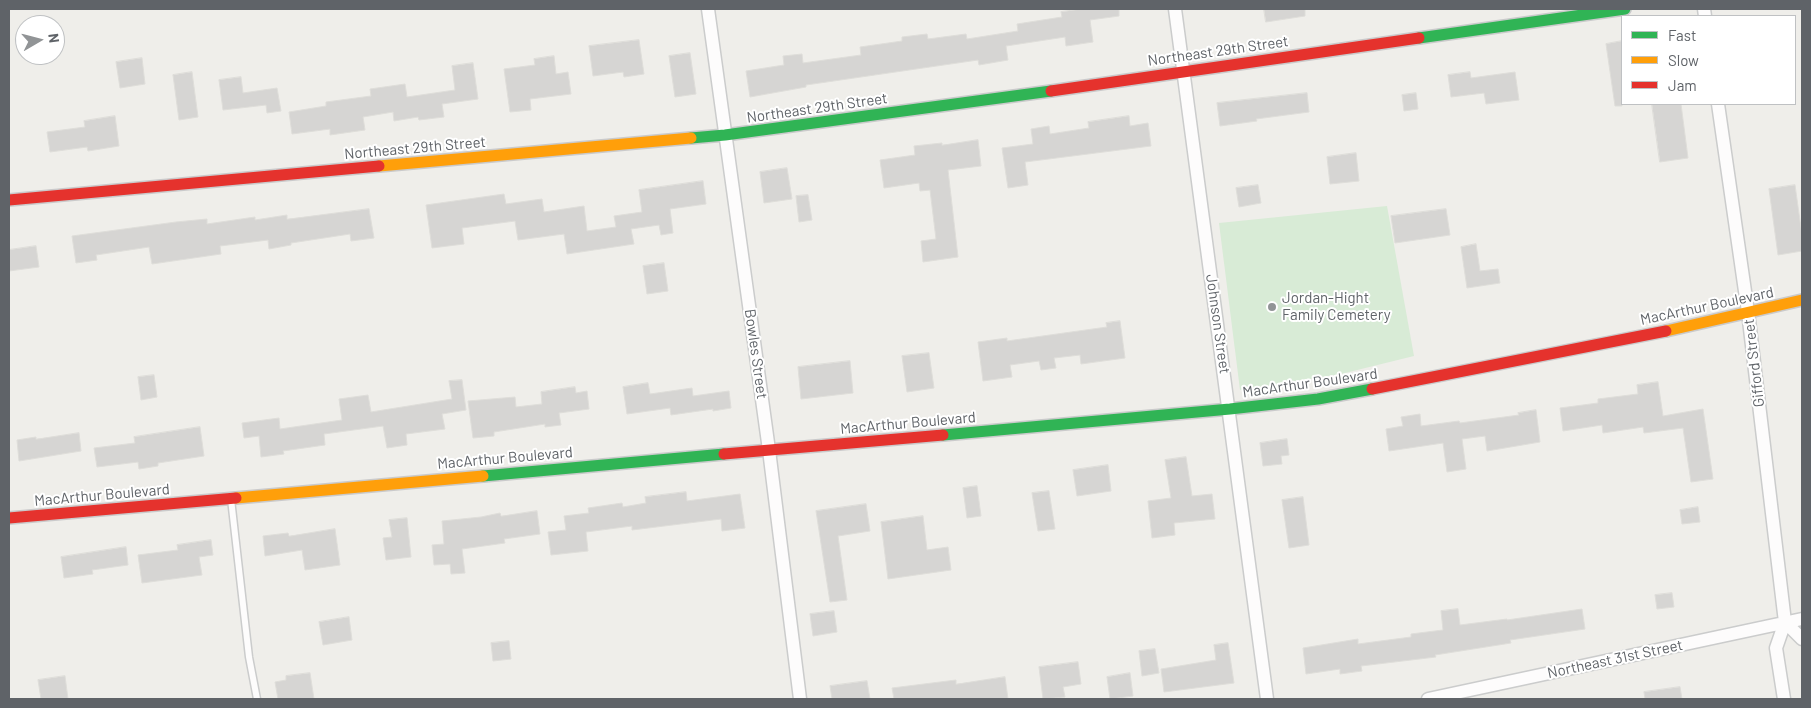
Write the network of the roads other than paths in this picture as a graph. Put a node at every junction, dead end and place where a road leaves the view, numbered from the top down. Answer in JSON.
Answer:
{"nodes":[{"id":1,"x":708,"y":9,"type":"edge"},
{"id":2,"x":1175,"y":9,"type":"edge"},
{"id":3,"x":1625,"y":9,"type":"edge"},
{"id":4,"x":1184,"y":72,"type":"junction"},
{"id":5,"x":1718,"y":105,"type":"edge"},
{"id":6,"x":726,"y":135,"type":"junction"},
{"id":7,"x":9,"y":200,"type":"edge"},
{"id":8,"x":1802,"y":300,"type":"edge"},
{"id":9,"x":1748,"y":312,"type":"junction"},
{"id":10,"x":1230,"y":409,"type":"junction"},
{"id":11,"x":769,"y":450,"type":"junction"},
{"id":12,"x":231,"y":498,"type":"junction"},
{"id":13,"x":9,"y":518,"type":"edge"},
{"id":14,"x":1802,"y":619,"type":"edge"},
{"id":15,"x":1785,"y":622,"type":"junction"},
{"id":16,"x":1802,"y":639,"type":"edge"},
{"id":17,"x":257,"y":699,"type":"edge"},
{"id":18,"x":800,"y":699,"type":"edge"},
{"id":19,"x":1267,"y":699,"type":"edge"},
{"id":20,"x":1428,"y":699,"type":"edge"},
{"id":21,"x":1784,"y":699,"type":"edge"}],
"edges":[{"from":1,"to":6,"type":"street","name":"Bowles Street"},
{"from":2,"to":4,"type":"street","name":"Johnson Street"},
{"from":3,"to":4,"type":"main road","name":"Northeast 29th Street"},
{"from":4,"to":6,"type":"main road","name":"Northeast 29th Street"},
{"from":4,"to":10,"type":"street","name":"Johnson Street"},
{"from":5,"to":9,"type":"street","name":"Gifford Street"},
{"from":6,"to":7,"type":"main road","name":"Northeast 29th Street"},
{"from":6,"to":11,"type":"street","name":"Bowles Street"},
{"from":8,"to":9,"type":"main road","name":"MacArthur Boulevard"},
{"from":9,"to":10,"type":"main road","name":"MacArthur Boulevard"},
{"from":9,"to":15,"type":"street","name":"Gifford Street"},
{"from":10,"to":11,"type":"main road","name":"MacArthur Boulevard"},
{"from":10,"to":19,"type":"street","name":"Johnson Street"},
{"from":11,"to":12,"type":"main road","name":"MacArthur Boulevard"},
{"from":11,"to":18,"type":"street","name":"Bowles Street"},
{"from":12,"to":13,"type":"main road","name":"MacArthur Boulevard"},
{"from":12,"to":17,"type":"lane"},
{"from":14,"to":15,"type":"street","name":"Northeast 31st Street"},
{"from":15,"to":16,"type":"street"},
{"from":15,"to":20,"type":"street","name":"Northeast 31st Street"},
{"from":15,"to":21,"type":"street","name":"Gifford Street"}]}
